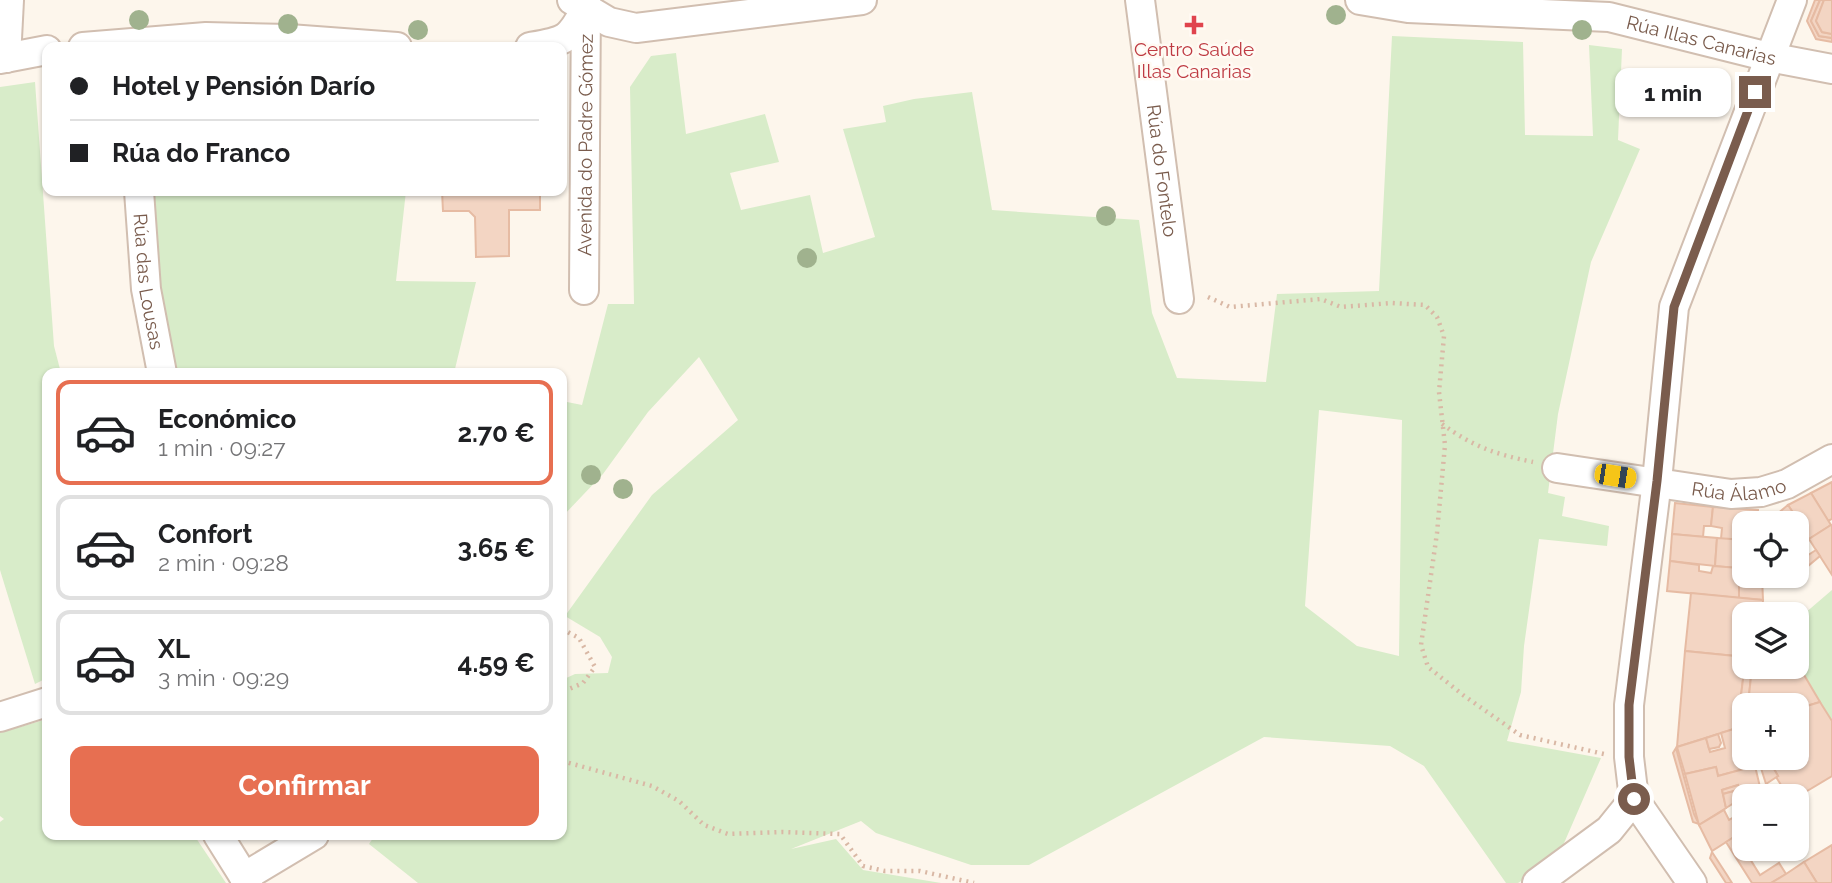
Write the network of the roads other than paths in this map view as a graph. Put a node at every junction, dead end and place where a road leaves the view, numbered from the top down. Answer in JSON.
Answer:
{"nodes":[{"id":1,"x":9,"y":0,"type":"edge"},
{"id":2,"x":862,"y":0,"type":"edge"},
{"id":3,"x":1140,"y":0,"type":"edge"},
{"id":4,"x":1360,"y":0,"type":"edge"},
{"id":5,"x":1792,"y":0,"type":"edge"},
{"id":6,"x":581,"y":3,"type":"edge"},
{"id":7,"x":161,"y":42,"type":"edge"},
{"id":8,"x":330,"y":42,"type":"edge"},
{"id":9,"x":559,"y":42,"type":"edge"},
{"id":10,"x":42,"y":51,"type":"edge"},
{"id":11,"x":567,"y":53,"type":"edge"},
{"id":12,"x":1769,"y":57,"type":"junction"},
{"id":13,"x":3,"y":58,"type":"edge"},
{"id":14,"x":1832,"y":69,"type":"edge"},
{"id":15,"x":585,"y":87,"type":"junction"},
{"id":16,"x":139,"y":196,"type":"edge"},
{"id":17,"x":584,"y":290,"type":"dead end"},
{"id":18,"x":1179,"y":299,"type":"dead end"},
{"id":19,"x":161,"y":368,"type":"edge"},
{"id":20,"x":1832,"y":459,"type":"edge"},
{"id":21,"x":1557,"y":468,"type":"road end"},
{"id":22,"x":1657,"y":481,"type":"junction"},
{"id":23,"x":42,"y":704,"type":"edge"},
{"id":24,"x":0,"y":717,"type":"edge"},
{"id":25,"x":1634,"y":799,"type":"junction"},
{"id":26,"x":221,"y":840,"type":"edge"},
{"id":27,"x":306,"y":840,"type":"edge"},
{"id":28,"x":246,"y":880,"type":"edge"},
{"id":29,"x":1690,"y":882,"type":"edge"},
{"id":30,"x":1537,"y":883,"type":"edge"}],
"edges":[{"from":1,"to":13,"type":"street"},
{"from":2,"to":6,"type":"street"},
{"from":3,"to":18,"type":"street","name":"Rúa do Fontelo"},
{"from":4,"to":12,"type":"street","name":"Rúa Illas Canarias"},
{"from":5,"to":12,"type":"street"},
{"from":6,"to":9,"type":"street"},
{"from":6,"to":15,"type":"street","name":"Avenida do Padre Gómez"},
{"from":7,"to":8,"type":"street"},
{"from":10,"to":13,"type":"street"},
{"from":11,"to":15,"type":"street"},
{"from":12,"to":14,"type":"street","name":"Rúa Illas Canarias"},
{"from":12,"to":22,"type":"street"},
{"from":15,"to":17,"type":"street","name":"Avenida do Padre Gómez"},
{"from":16,"to":19,"type":"street","name":"Rúa das Lousas"},
{"from":20,"to":22,"type":"street","name":"Rúa Álamo"},
{"from":21,"to":22,"type":"street","name":"Rúa Álamo"},
{"from":22,"to":25,"type":"street"},
{"from":23,"to":24,"type":"street"},
{"from":25,"to":29,"type":"street"},
{"from":25,"to":30,"type":"street"},
{"from":26,"to":28,"type":"street"},
{"from":27,"to":28,"type":"street"}]}
